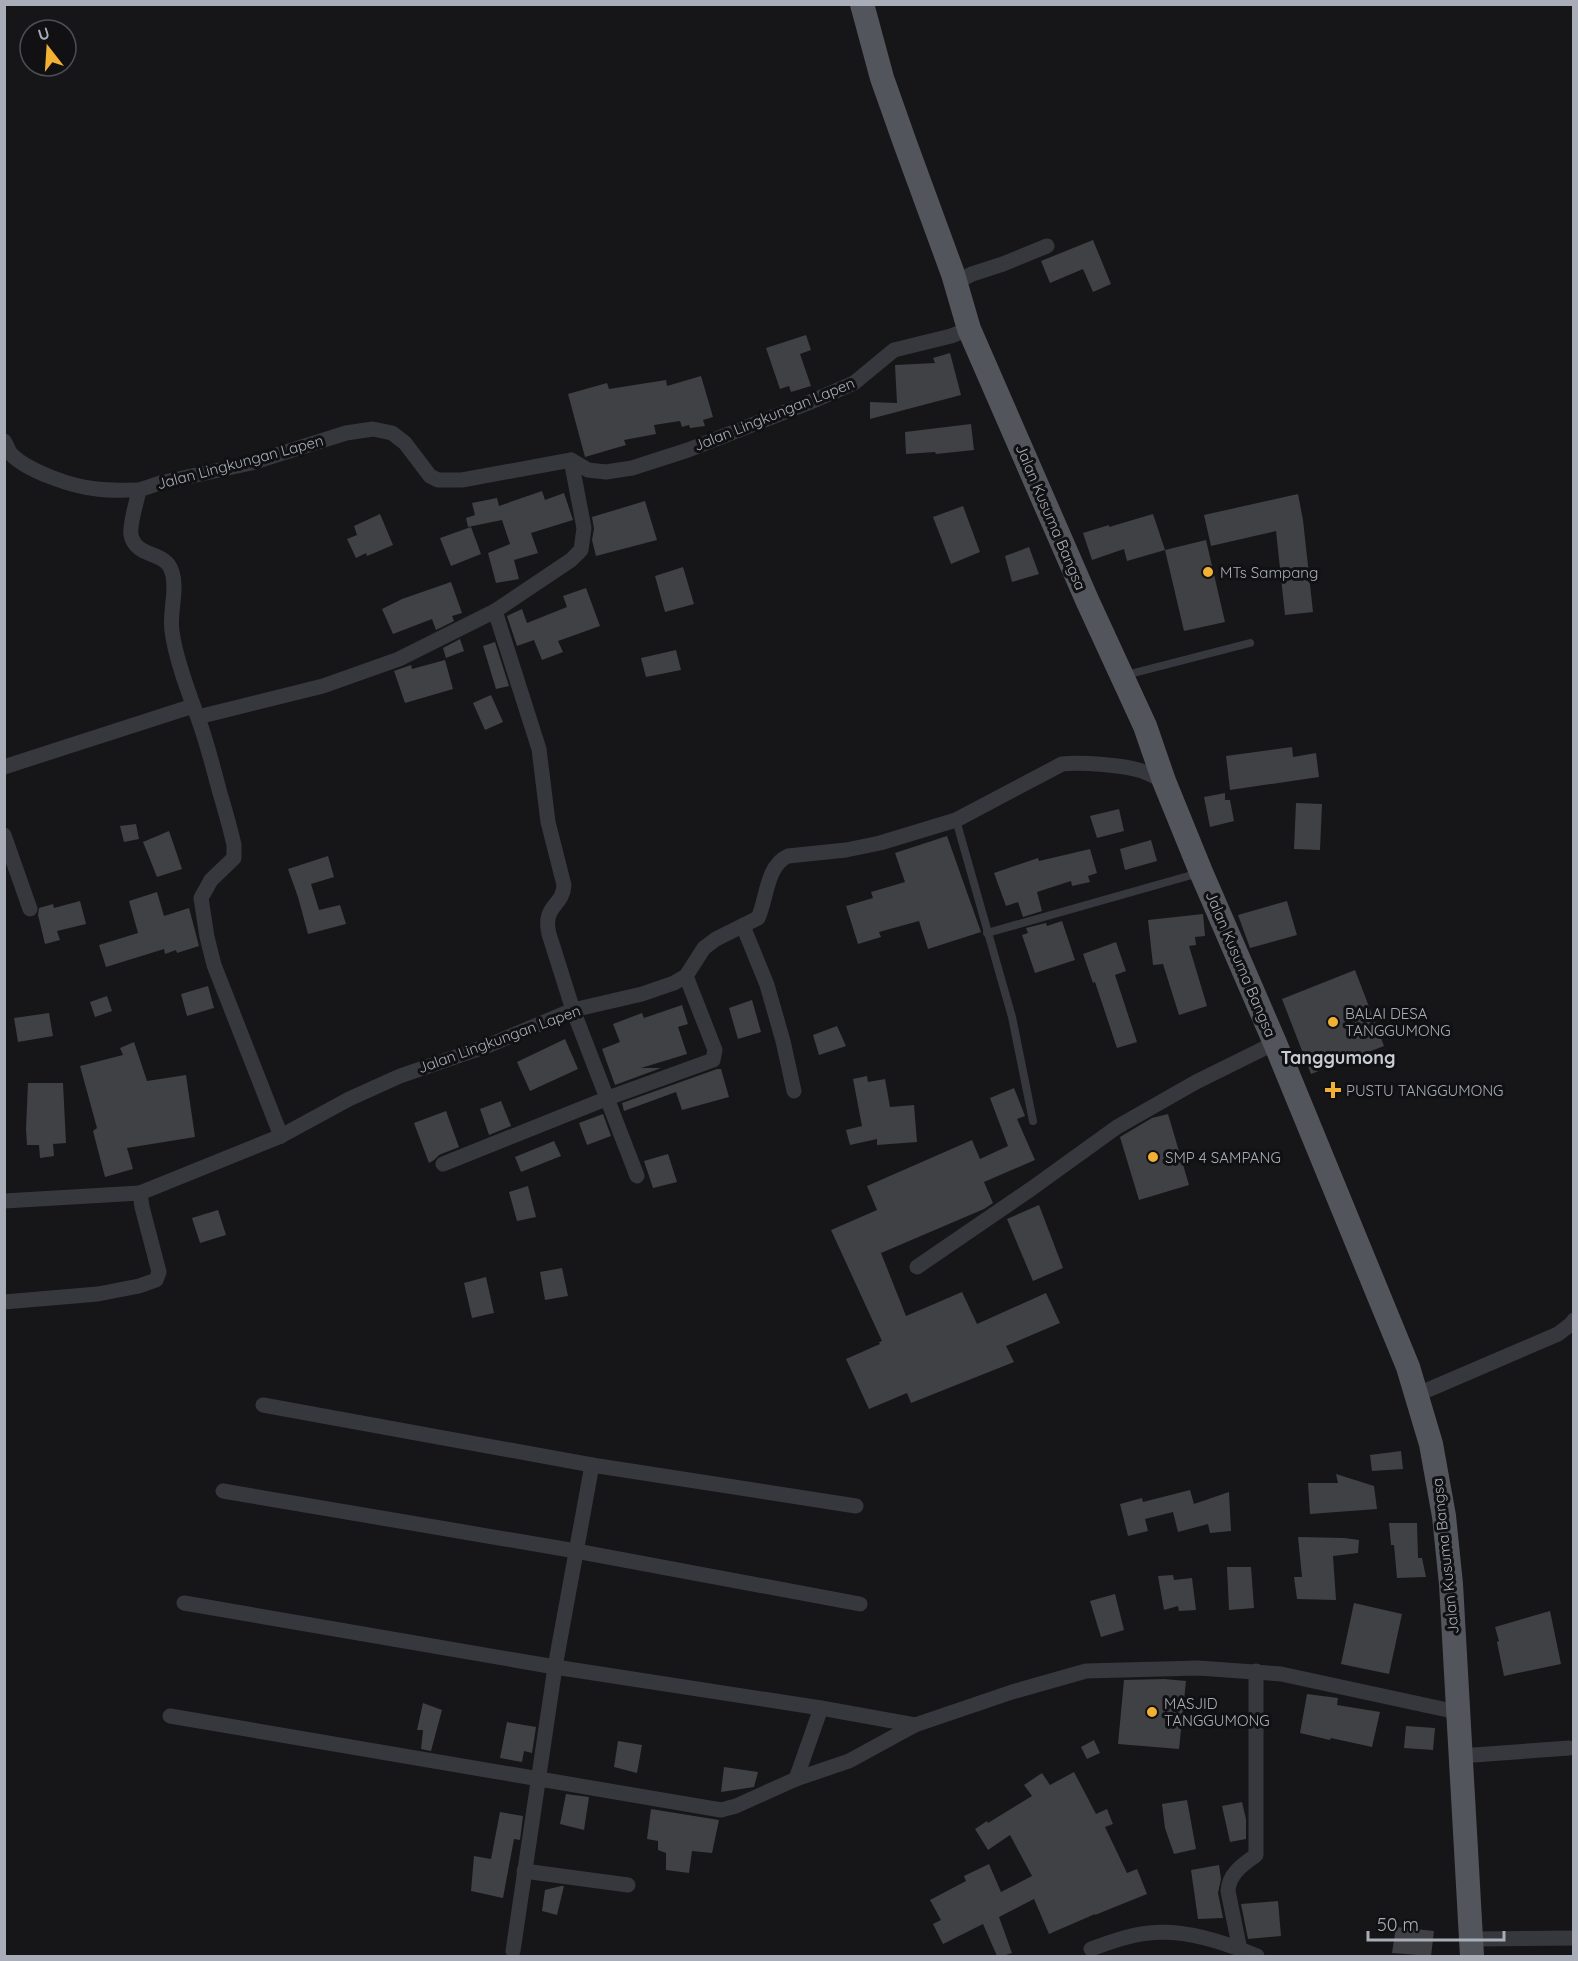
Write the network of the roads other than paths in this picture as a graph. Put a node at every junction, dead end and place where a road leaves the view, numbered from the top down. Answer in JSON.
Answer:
{"nodes":[{"id":1,"x":862,"y":4,"type":"edge"},
{"id":2,"x":1047,"y":246,"type":"dead end"},
{"id":3,"x":956,"y":283,"type":"junction"},
{"id":4,"x":969,"y":329,"type":"junction"},
{"id":5,"x":4,"y":441,"type":"edge"},
{"id":6,"x":571,"y":460,"type":"junction"},
{"id":7,"x":139,"y":490,"type":"junction"},
{"id":8,"x":495,"y":611,"type":"junction"},
{"id":9,"x":1250,"y":643,"type":"dead end"},
{"id":10,"x":1122,"y":676,"type":"junction"},
{"id":11,"x":196,"y":712,"type":"junction"},
{"id":12,"x":4,"y":767,"type":"edge"},
{"id":13,"x":1164,"y":781,"type":"junction"},
{"id":14,"x":956,"y":820,"type":"junction"},
{"id":15,"x":4,"y":834,"type":"edge"},
{"id":16,"x":1201,"y":872,"type":"junction"},
{"id":17,"x":30,"y":909,"type":"dead end"},
{"id":18,"x":743,"y":926,"type":"junction"},
{"id":19,"x":987,"y":933,"type":"junction"},
{"id":20,"x":686,"y":976,"type":"junction"},
{"id":21,"x":573,"y":1010,"type":"junction"},
{"id":22,"x":1275,"y":1043,"type":"junction"},
{"id":23,"x":794,"y":1091,"type":"dead end"},
{"id":24,"x":608,"y":1098,"type":"junction"},
{"id":25,"x":1033,"y":1121,"type":"dead end"},
{"id":26,"x":281,"y":1136,"type":"junction"},
{"id":27,"x":443,"y":1164,"type":"dead end"},
{"id":28,"x":638,"y":1176,"type":"dead end"},
{"id":29,"x":140,"y":1193,"type":"junction"},
{"id":30,"x":4,"y":1201,"type":"edge"},
{"id":31,"x":917,"y":1267,"type":"dead end"},
{"id":32,"x":4,"y":1302,"type":"edge"},
{"id":33,"x":1574,"y":1320,"type":"edge"},
{"id":34,"x":1416,"y":1395,"type":"junction"},
{"id":35,"x":263,"y":1404,"type":"dead end"},
{"id":36,"x":592,"y":1465,"type":"junction"},
{"id":37,"x":223,"y":1491,"type":"dead end"},
{"id":38,"x":856,"y":1506,"type":"dead end"},
{"id":39,"x":576,"y":1551,"type":"junction"},
{"id":40,"x":184,"y":1603,"type":"dead end"},
{"id":41,"x":860,"y":1604,"type":"dead end"},
{"id":42,"x":555,"y":1668,"type":"junction"},
{"id":43,"x":1256,"y":1671,"type":"junction"},
{"id":44,"x":821,"y":1708,"type":"junction"},
{"id":45,"x":1457,"y":1712,"type":"junction"},
{"id":46,"x":170,"y":1716,"type":"dead end"},
{"id":47,"x":915,"y":1725,"type":"junction"},
{"id":48,"x":1569,"y":1748,"type":"dead end"},
{"id":49,"x":1460,"y":1756,"type":"junction"},
{"id":50,"x":796,"y":1779,"type":"junction"},
{"id":51,"x":539,"y":1780,"type":"junction"},
{"id":52,"x":524,"y":1871,"type":"junction"},
{"id":53,"x":628,"y":1885,"type":"dead end"},
{"id":54,"x":1574,"y":1938,"type":"edge"},
{"id":55,"x":1091,"y":1948,"type":"dead end"},
{"id":56,"x":1472,"y":1948,"type":"edge"},
{"id":57,"x":1240,"y":1950,"type":"junction"},
{"id":58,"x":513,"y":1951,"type":"dead end"},
{"id":59,"x":1257,"y":1956,"type":"edge"}],
"edges":[{"from":1,"to":3,"type":"main road","name":"Jalan Kusuma Bangsa"},
{"from":2,"to":3,"type":"street"},
{"from":3,"to":4,"type":"main road","name":"Jalan Kusuma Bangsa"},
{"from":4,"to":6,"type":"street","name":"Jalan Lingkungan Lapen"},
{"from":4,"to":10,"type":"main road","name":"Jalan Kusuma Bangsa"},
{"from":5,"to":7,"type":"street"},
{"from":6,"to":7,"type":"street","name":"Jalan Lingkungan Lapen"},
{"from":6,"to":8,"type":"street"},
{"from":7,"to":11,"type":"street","name":"Jalan Lingkungan Lapen"},
{"from":8,"to":11,"type":"street"},
{"from":8,"to":21,"type":"street"},
{"from":9,"to":10,"type":"lane"},
{"from":10,"to":13,"type":"main road","name":"Jalan Kusuma Bangsa"},
{"from":11,"to":12,"type":"street"},
{"from":11,"to":26,"type":"street","name":"Jalan Lingkungan Lapen"},
{"from":13,"to":14,"type":"street"},
{"from":13,"to":16,"type":"main road","name":"Jalan Kusuma Bangsa"},
{"from":14,"to":18,"type":"street"},
{"from":14,"to":19,"type":"lane"},
{"from":15,"to":17,"type":"street"},
{"from":16,"to":19,"type":"lane"},
{"from":16,"to":22,"type":"main road","name":"Jalan Kusuma Bangsa"},
{"from":18,"to":20,"type":"street"},
{"from":18,"to":23,"type":"street"},
{"from":19,"to":25,"type":"lane"},
{"from":20,"to":21,"type":"street","name":"Jalan Lingkungan Lapen"},
{"from":20,"to":24,"type":"street"},
{"from":21,"to":24,"type":"street"},
{"from":21,"to":26,"type":"street","name":"Jalan Lingkungan Lapen"},
{"from":22,"to":31,"type":"street"},
{"from":22,"to":34,"type":"main road","name":"Jalan Kusuma Bangsa"},
{"from":24,"to":27,"type":"street"},
{"from":24,"to":28,"type":"street"},
{"from":26,"to":29,"type":"street"},
{"from":29,"to":30,"type":"street"},
{"from":29,"to":32,"type":"street"},
{"from":33,"to":34,"type":"street"},
{"from":34,"to":45,"type":"main road","name":"Jalan Kusuma Bangsa"},
{"from":35,"to":36,"type":"street"},
{"from":36,"to":38,"type":"street"},
{"from":36,"to":39,"type":"street"},
{"from":37,"to":39,"type":"street"},
{"from":39,"to":41,"type":"street"},
{"from":39,"to":42,"type":"street"},
{"from":40,"to":42,"type":"street"},
{"from":42,"to":44,"type":"street"},
{"from":42,"to":51,"type":"street"},
{"from":43,"to":45,"type":"street"},
{"from":43,"to":47,"type":"street"},
{"from":43,"to":57,"type":"street"},
{"from":44,"to":47,"type":"street"},
{"from":44,"to":50,"type":"street"},
{"from":45,"to":49,"type":"main road","name":"Jalan Kusuma Bangsa"},
{"from":46,"to":51,"type":"street"},
{"from":47,"to":50,"type":"street"},
{"from":48,"to":49,"type":"street"},
{"from":49,"to":56,"type":"main road","name":"Jalan Kusuma Bangsa"},
{"from":50,"to":51,"type":"street"},
{"from":51,"to":52,"type":"street"},
{"from":52,"to":53,"type":"street"},
{"from":52,"to":58,"type":"street"},
{"from":54,"to":56,"type":"street"},
{"from":55,"to":57,"type":"street"},
{"from":57,"to":59,"type":"street"}]}
